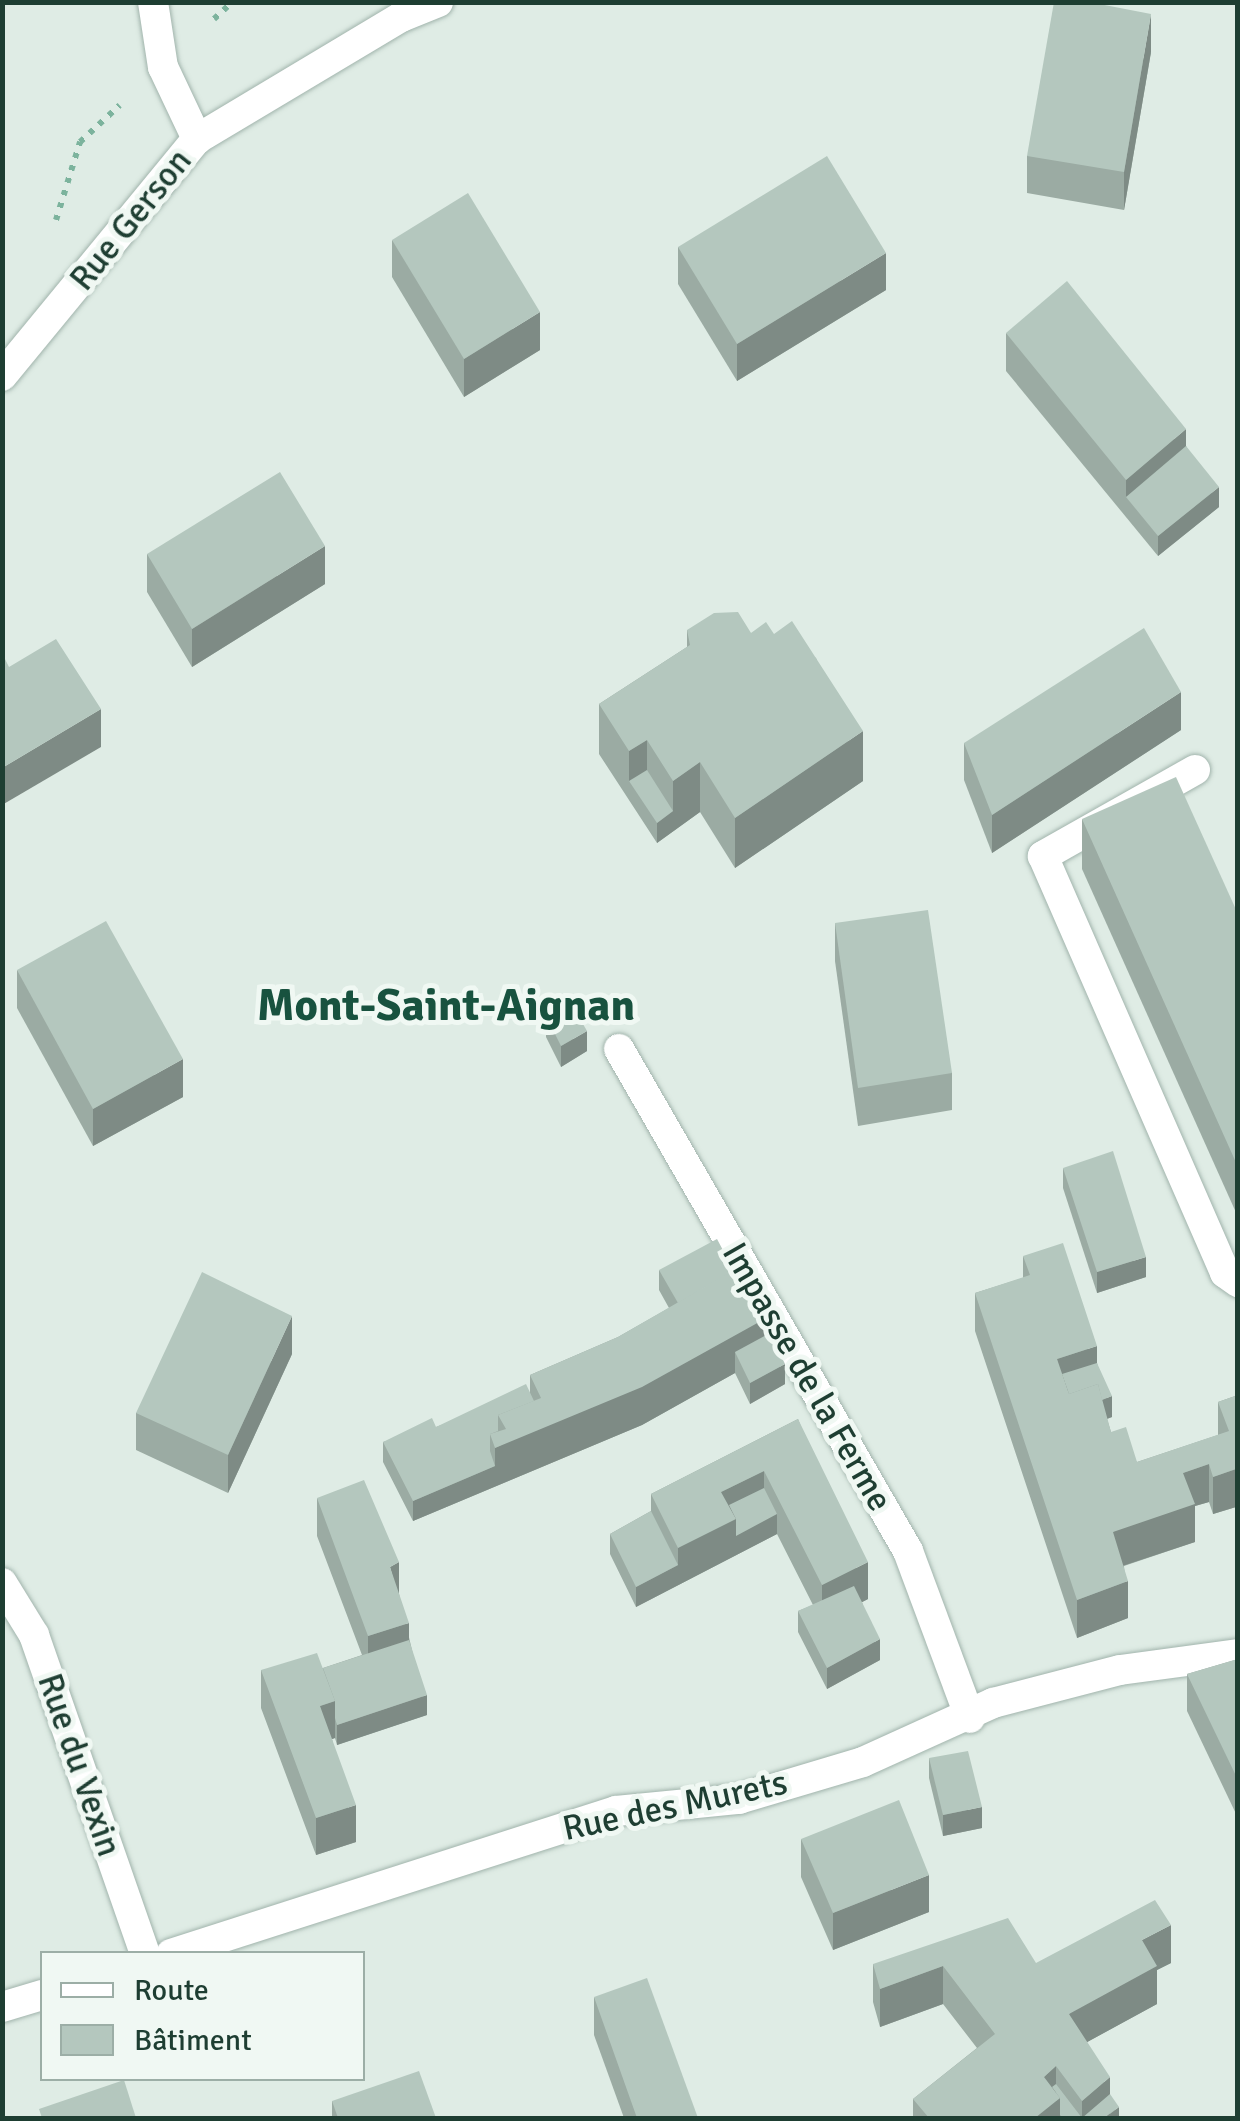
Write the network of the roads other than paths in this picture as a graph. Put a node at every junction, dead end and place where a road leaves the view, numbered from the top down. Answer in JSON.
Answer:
{"nodes":[{"id":1,"x":153,"y":2,"type":"edge"},
{"id":2,"x":438,"y":2,"type":"edge"},
{"id":3,"x":197,"y":139,"type":"junction"},
{"id":4,"x":2,"y":376,"type":"edge"},
{"id":5,"x":1195,"y":770,"type":"dead end"},
{"id":6,"x":618,"y":1049,"type":"dead end"},
{"id":7,"x":1238,"y":1282,"type":"edge"},
{"id":8,"x":2,"y":1582,"type":"edge"},
{"id":9,"x":1238,"y":1654,"type":"edge"},
{"id":10,"x":970,"y":1718,"type":"junction"},
{"id":11,"x":144,"y":1951,"type":"edge"},
{"id":12,"x":180,"y":1951,"type":"edge"},
{"id":13,"x":40,"y":1996,"type":"edge"},
{"id":14,"x":2,"y":2007,"type":"edge"}],
"edges":[{"from":1,"to":3,"type":"street"},
{"from":2,"to":3,"type":"street","name":"Rue Gerson"},
{"from":3,"to":4,"type":"street","name":"Rue Gerson"},
{"from":5,"to":7,"type":"street"},
{"from":6,"to":10,"type":"street","name":"Impasse de la Ferme"},
{"from":8,"to":11,"type":"street","name":"Rue du Vexin"},
{"from":9,"to":10,"type":"street","name":"Rue des Murets"},
{"from":10,"to":12,"type":"street","name":"Rue des Murets"},
{"from":13,"to":14,"type":"street"}]}
